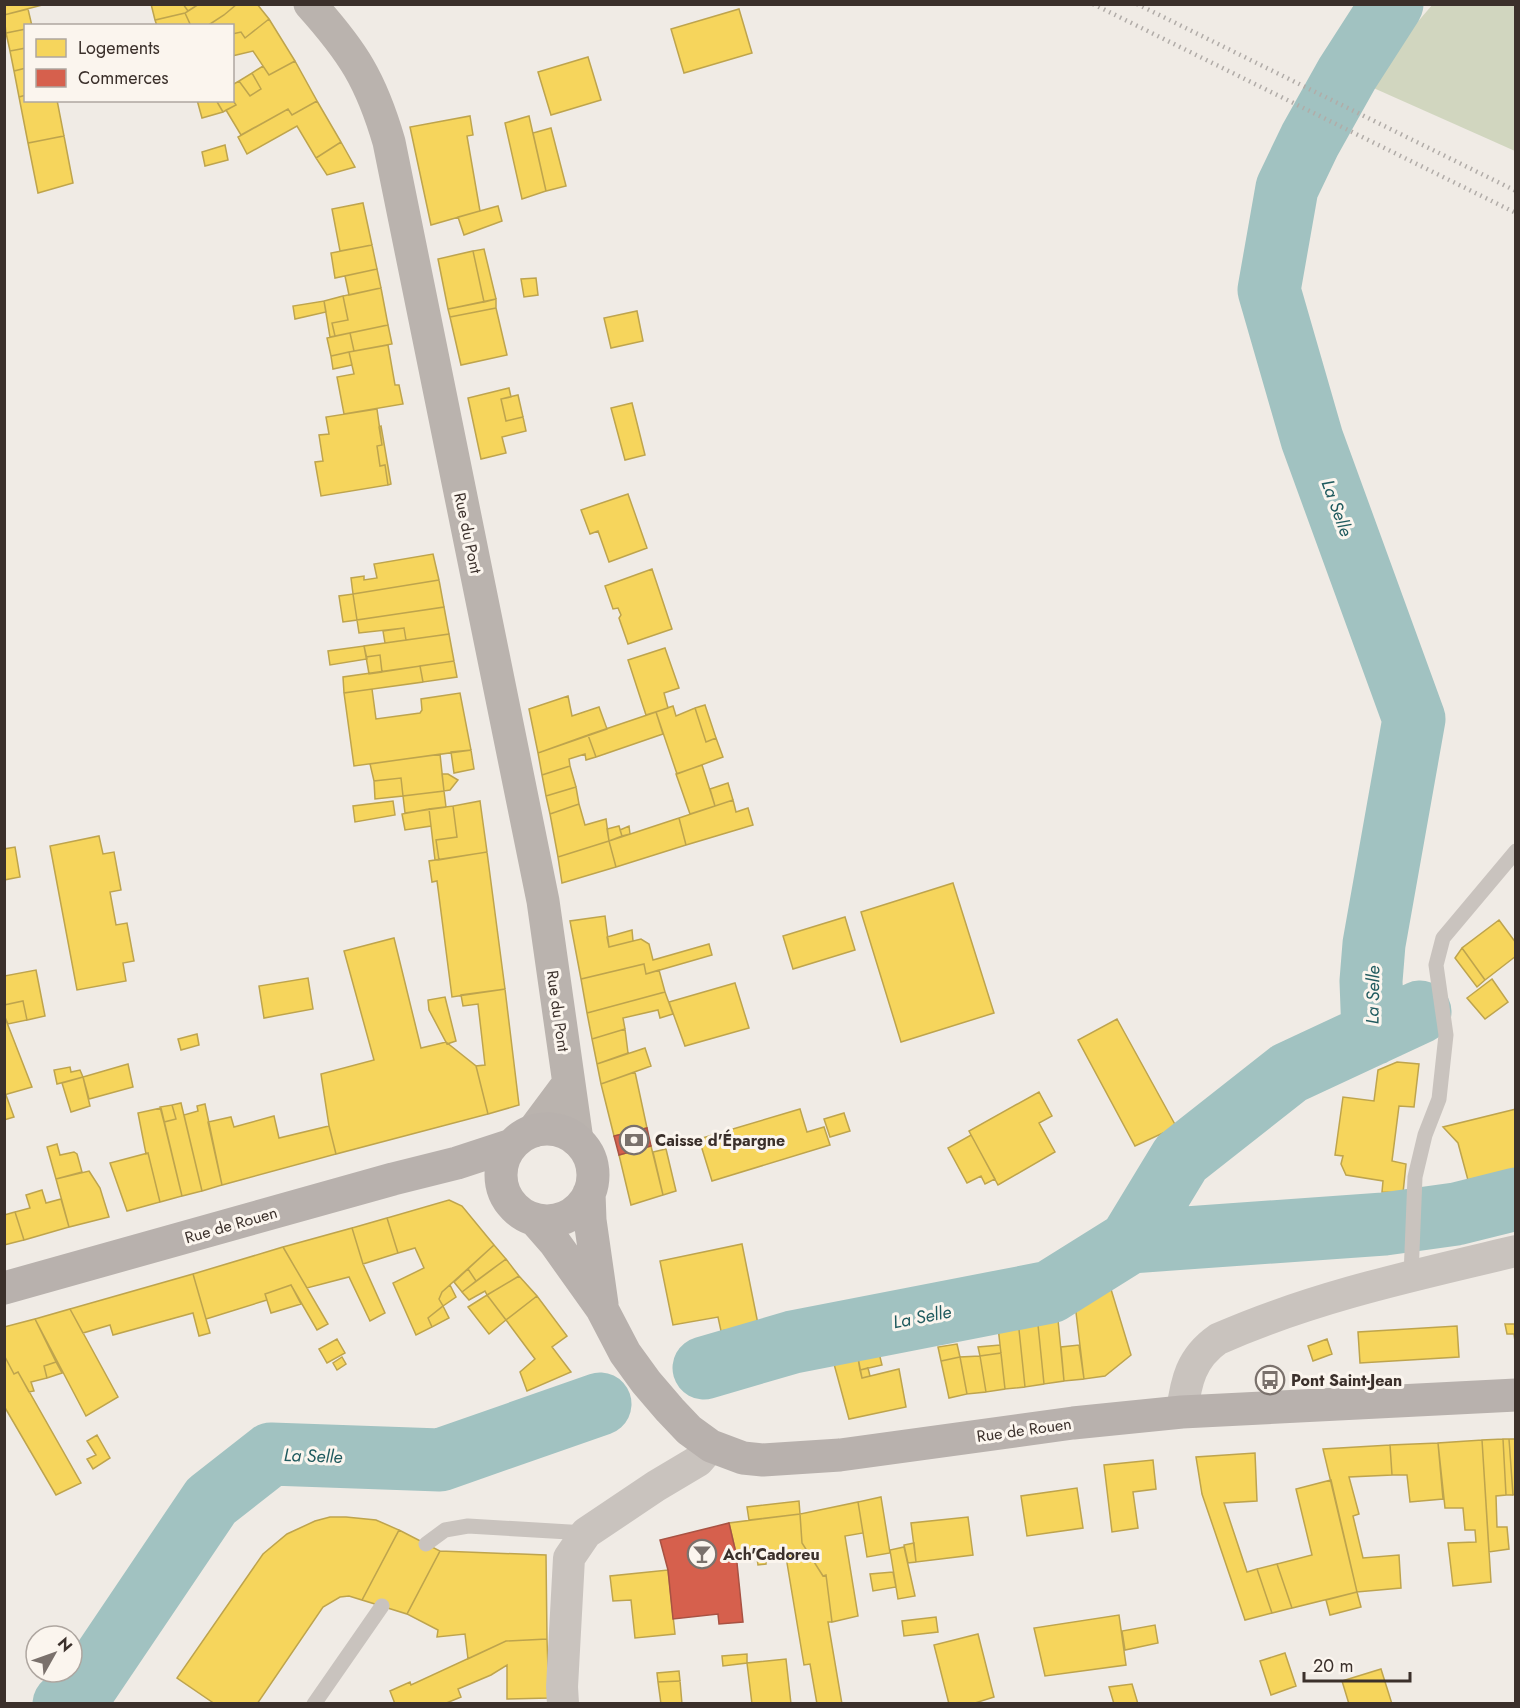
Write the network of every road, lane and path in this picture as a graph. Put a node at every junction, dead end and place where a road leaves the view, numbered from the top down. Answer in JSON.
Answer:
{"nodes":[{"id":1,"x":310,"y":4,"type":"edge"},
{"id":2,"x":1515,"y":851,"type":"edge"},
{"id":3,"x":568,"y":1084,"type":"junction"},
{"id":4,"x":522,"y":1138,"type":"junction"},
{"id":5,"x":577,"y":1140,"type":"junction"},
{"id":6,"x":457,"y":1163,"type":"junction"},
{"id":7,"x":589,"y":1193,"type":"junction"},
{"id":8,"x":506,"y":1195,"type":"junction"},
{"id":9,"x":534,"y":1219,"type":"junction"},
{"id":10,"x":1515,"y":1251,"type":"edge"},
{"id":11,"x":1411,"y":1276,"type":"junction"},
{"id":12,"x":4,"y":1288,"type":"edge"},
{"id":13,"x":602,"y":1309,"type":"junction"},
{"id":14,"x":1515,"y":1395,"type":"edge"},
{"id":15,"x":1182,"y":1412,"type":"junction"},
{"id":16,"x":711,"y":1446,"type":"junction"},
{"id":17,"x":586,"y":1533,"type":"junction"},
{"id":18,"x":426,"y":1544,"type":"dead end"},
{"id":19,"x":382,"y":1606,"type":"dead end"},
{"id":20,"x":314,"y":1704,"type":"edge"},
{"id":21,"x":563,"y":1704,"type":"edge"}],
"edges":[{"from":1,"to":3,"type":"street","name":"Rue du Pont"},
{"from":2,"to":11,"type":"lane"},
{"from":3,"to":4,"type":"street"},
{"from":3,"to":5,"type":"street","name":"Rue du Pont"},
{"from":4,"to":5,"type":"main road"},
{"from":4,"to":6,"type":"main road","name":"Rue de Rouen"},
{"from":4,"to":8,"type":"main road"},
{"from":5,"to":7,"type":"main road"},
{"from":6,"to":8,"type":"main road"},
{"from":6,"to":12,"type":"main road","name":"Rue de Rouen"},
{"from":7,"to":9,"type":"main road"},
{"from":7,"to":13,"type":"main road"},
{"from":8,"to":9,"type":"main road"},
{"from":9,"to":13,"type":"main road"},
{"from":10,"to":11,"type":"street"},
{"from":11,"to":15,"type":"street"},
{"from":13,"to":16,"type":"main road","name":"Rue de Rouen"},
{"from":14,"to":15,"type":"main road","name":"Rue de Rouen"},
{"from":15,"to":16,"type":"main road","name":"Rue de Rouen"},
{"from":16,"to":17,"type":"street"},
{"from":17,"to":18,"type":"lane"},
{"from":17,"to":21,"type":"street"},
{"from":19,"to":20,"type":"lane"}]}
